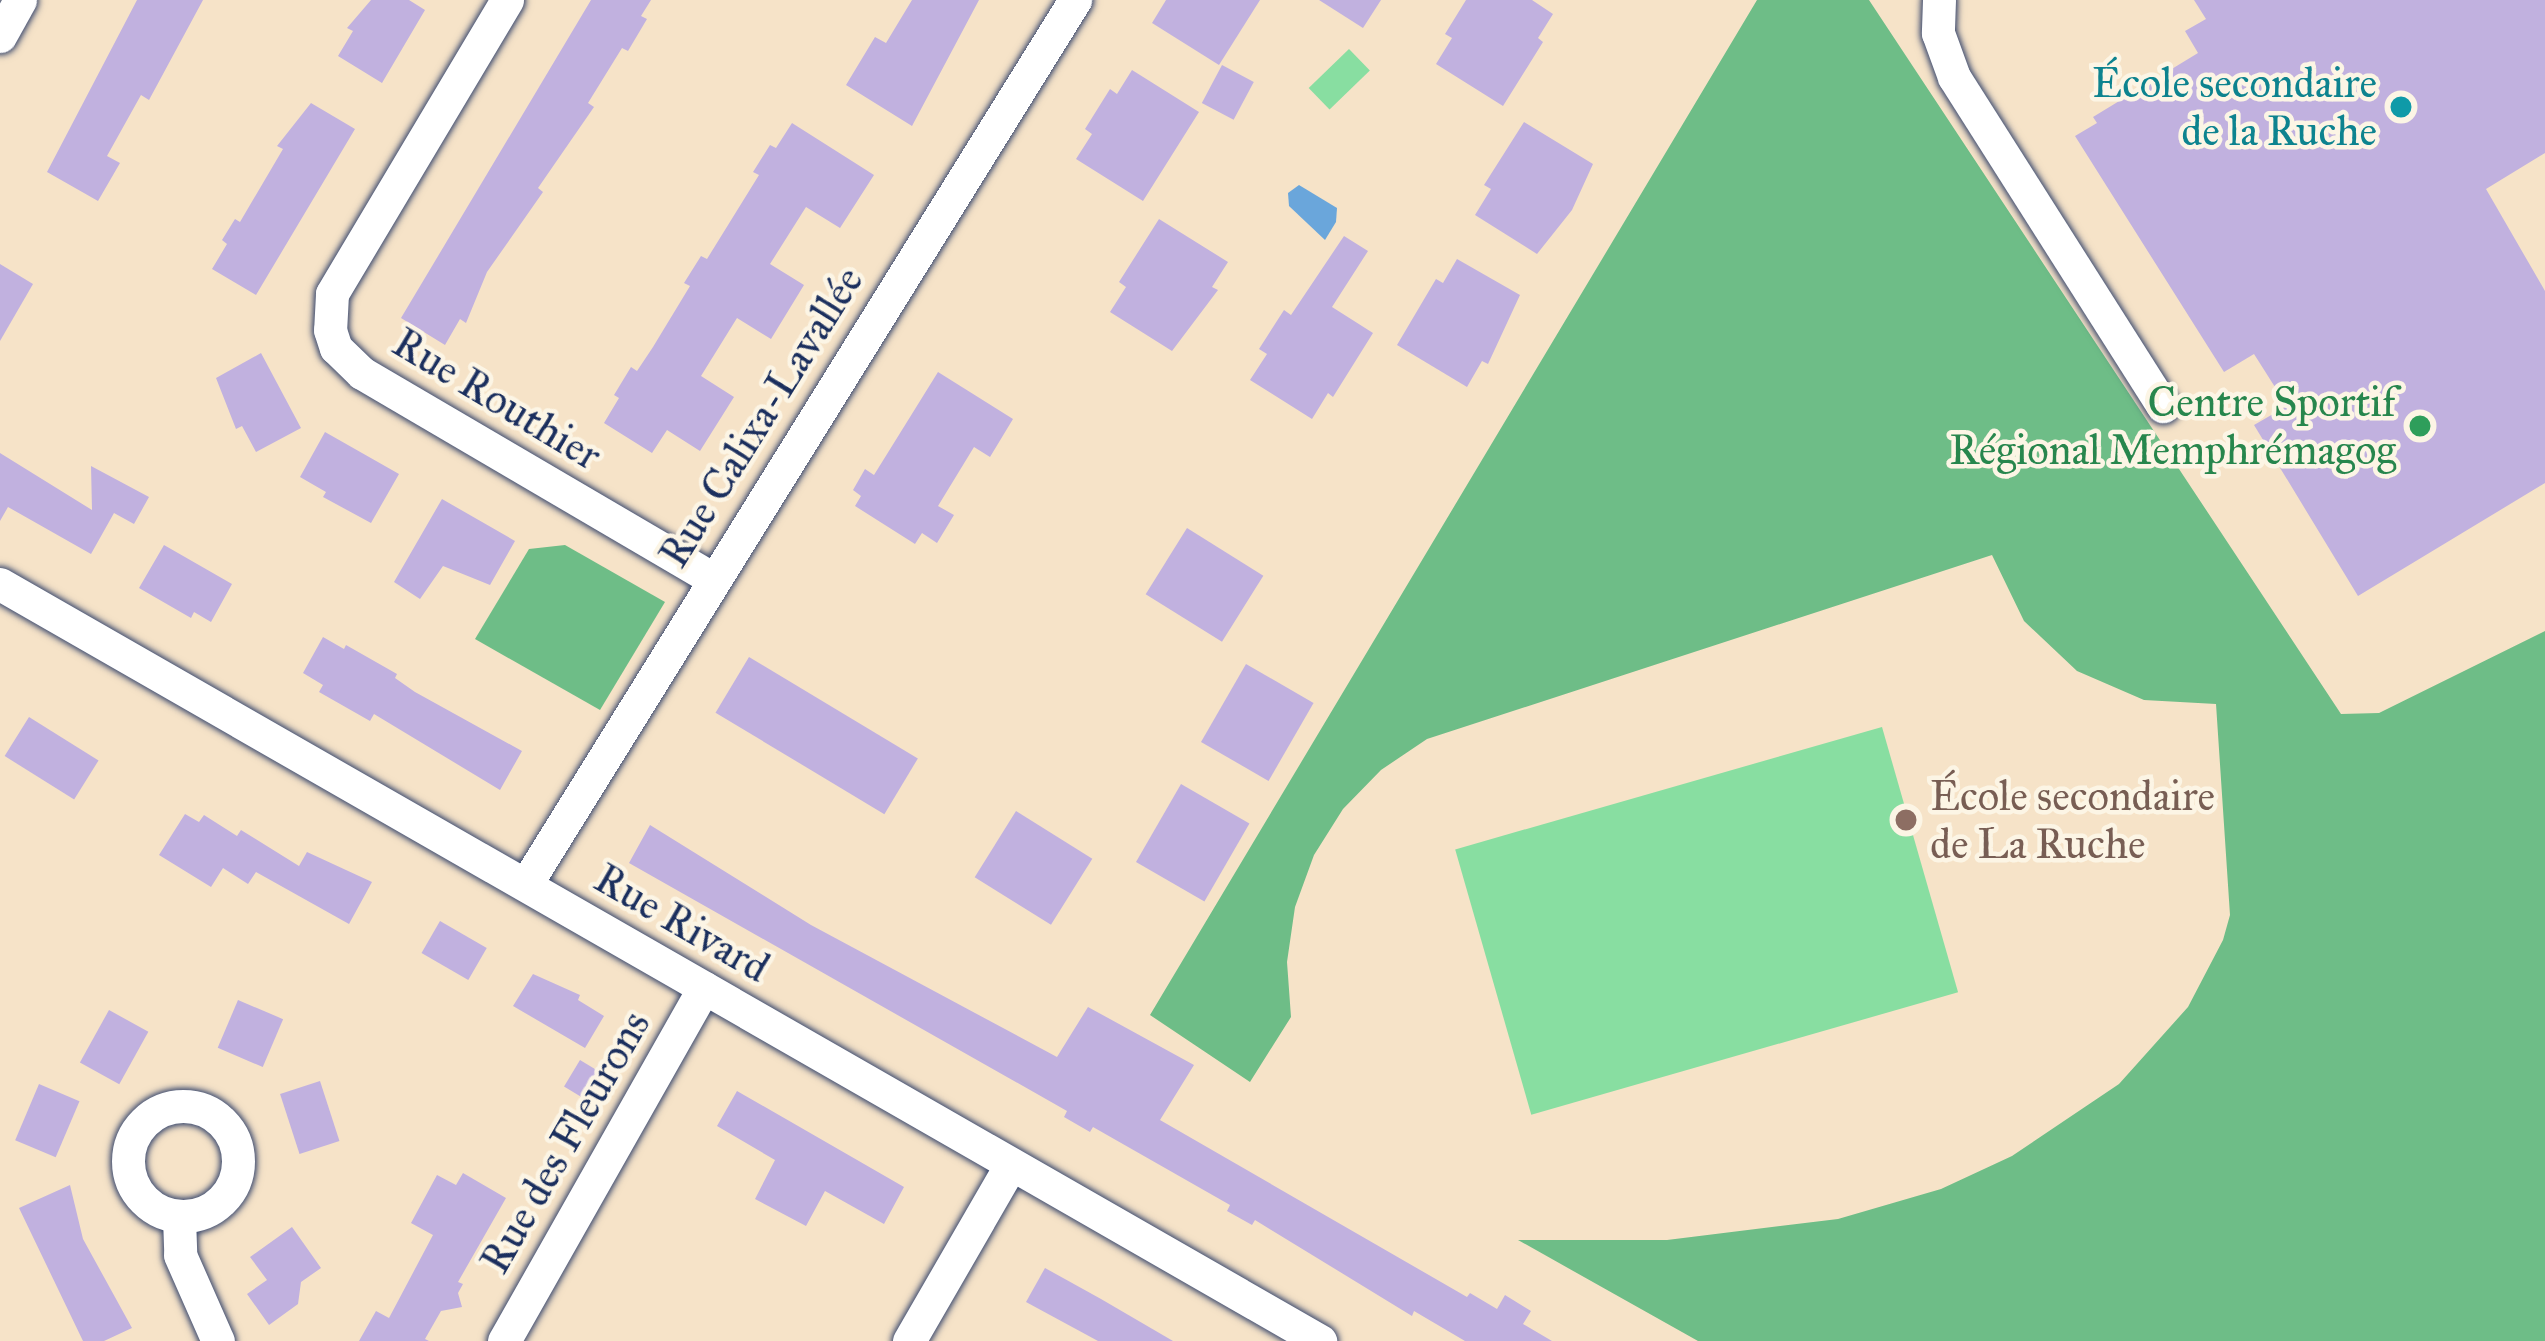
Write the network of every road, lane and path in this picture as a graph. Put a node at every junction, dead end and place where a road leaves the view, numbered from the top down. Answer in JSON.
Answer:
{"nodes":[{"id":1,"x":20,"y":0,"type":"edge"},
{"id":2,"x":507,"y":0,"type":"edge"},
{"id":3,"x":1075,"y":0,"type":"edge"},
{"id":4,"x":1939,"y":0,"type":"edge"},
{"id":5,"x":0,"y":36,"type":"edge"},
{"id":6,"x":2163,"y":406,"type":"dead end"},
{"id":7,"x":712,"y":578,"type":"junction"},
{"id":8,"x":0,"y":584,"type":"edge"},
{"id":9,"x":526,"y":884,"type":"junction"},
{"id":10,"x":704,"y":988,"type":"junction"},
{"id":11,"x":1011,"y":1164,"type":"junction"},
{"id":12,"x":179,"y":1217,"type":"dead end"},
{"id":13,"x":1315,"y":1340,"type":"edge"},
{"id":14,"x":218,"y":1341,"type":"edge"},
{"id":15,"x":503,"y":1341,"type":"edge"},
{"id":16,"x":909,"y":1341,"type":"edge"}],
"edges":[{"from":1,"to":5,"type":"street"},
{"from":2,"to":7,"type":"street","name":"Rue Routhier"},
{"from":3,"to":7,"type":"street","name":"Rue Calixa-Lavallée"},
{"from":4,"to":6,"type":"street"},
{"from":7,"to":9,"type":"street","name":"Rue Calixa-Lavallée"},
{"from":8,"to":9,"type":"street","name":"Rue Rivard"},
{"from":9,"to":10,"type":"street","name":"Rue Rivard"},
{"from":10,"to":11,"type":"street","name":"Rue Rivard"},
{"from":10,"to":15,"type":"street","name":"Rue des Fleurons"},
{"from":11,"to":13,"type":"street","name":"Rue Rivard"},
{"from":11,"to":16,"type":"street"},
{"from":12,"to":14,"type":"street"}]}
